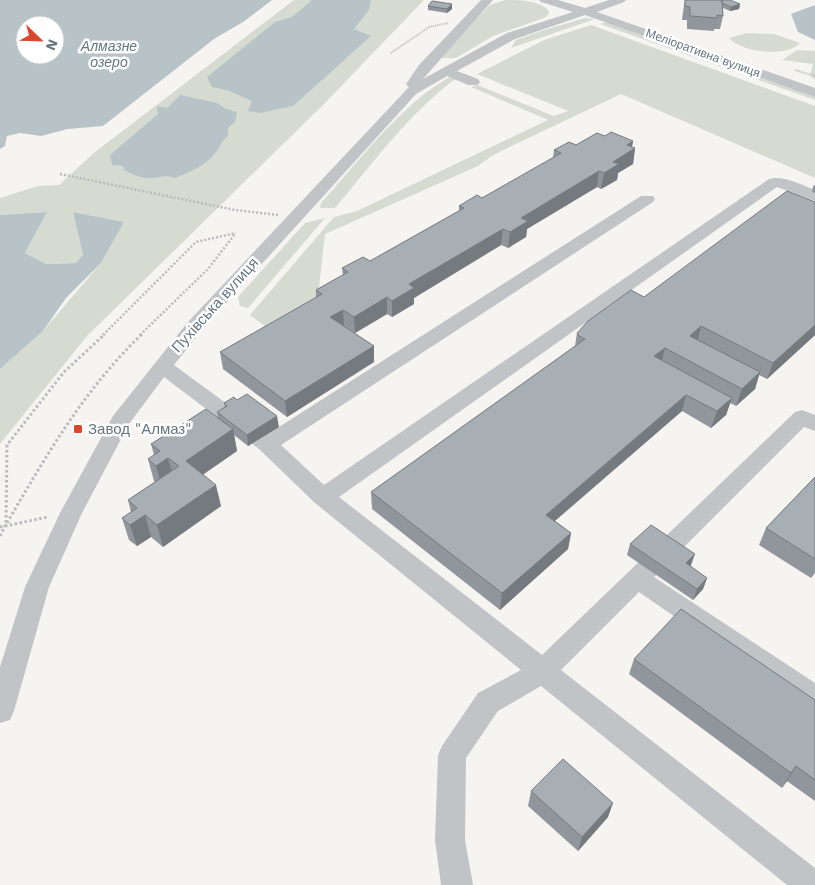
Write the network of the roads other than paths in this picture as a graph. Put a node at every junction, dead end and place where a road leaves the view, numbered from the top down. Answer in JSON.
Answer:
{"nodes":[{"id":1,"x":487,"y":0,"type":"edge"},
{"id":2,"x":545,"y":0,"type":"edge"},
{"id":3,"x":560,"y":0,"type":"edge"},
{"id":4,"x":620,"y":2,"type":"edge"},
{"id":5,"x":588,"y":12,"type":"junction"},
{"id":6,"x":445,"y":70,"type":"junction"},
{"id":7,"x":473,"y":82,"type":"dead end"},
{"id":8,"x":411,"y":91,"type":"junction"},
{"id":9,"x":815,"y":93,"type":"edge"},
{"id":10,"x":815,"y":196,"type":"edge"},
{"id":11,"x":647,"y":199,"type":"dead end"},
{"id":12,"x":162,"y":366,"type":"junction"},
{"id":13,"x":815,"y":424,"type":"edge"},
{"id":14,"x":267,"y":444,"type":"junction"},
{"id":15,"x":323,"y":497,"type":"junction"},
{"id":16,"x":637,"y":578,"type":"junction"},
{"id":17,"x":543,"y":671,"type":"junction"},
{"id":18,"x":815,"y":698,"type":"edge"},
{"id":19,"x":0,"y":711,"type":"edge"},
{"id":20,"x":457,"y":885,"type":"edge"},
{"id":21,"x":812,"y":885,"type":"edge"}],
"edges":[{"from":1,"to":8,"type":"street"},
{"from":2,"to":5,"type":"street","name":"Меліоративна вулиця"},
{"from":3,"to":4,"type":"street"},
{"from":4,"to":5,"type":"street"},
{"from":4,"to":5,"type":"street"},
{"from":5,"to":6,"type":"street","name":"Пухівська вулиця"},
{"from":5,"to":9,"type":"street","name":"Меліоративна вулиця"},
{"from":6,"to":7,"type":"street"},
{"from":6,"to":8,"type":"street","name":"Пухівська вулиця"},
{"from":8,"to":12,"type":"street","name":"Пухівська вулиця"},
{"from":10,"to":15,"type":"street"},
{"from":11,"to":14,"type":"street"},
{"from":12,"to":14,"type":"street"},
{"from":12,"to":19,"type":"street","name":"Пухівська вулиця"},
{"from":13,"to":16,"type":"street"},
{"from":14,"to":15,"type":"street"},
{"from":15,"to":17,"type":"street"},
{"from":16,"to":17,"type":"street"},
{"from":16,"to":18,"type":"street"},
{"from":17,"to":20,"type":"street"},
{"from":17,"to":21,"type":"street"}]}
